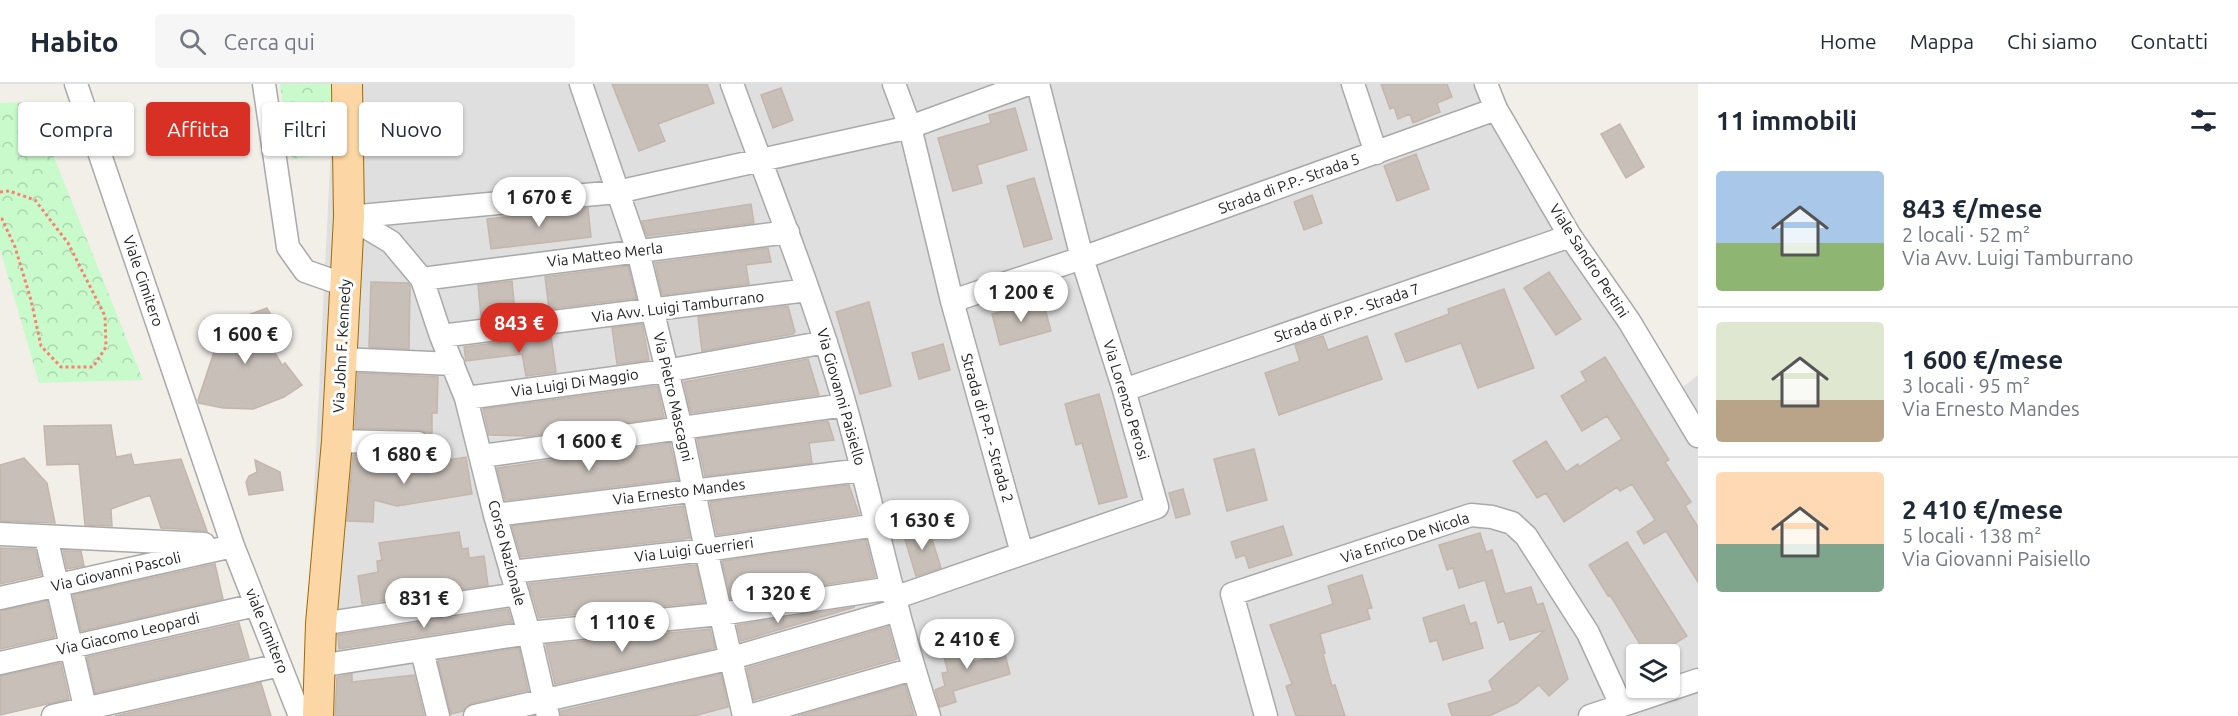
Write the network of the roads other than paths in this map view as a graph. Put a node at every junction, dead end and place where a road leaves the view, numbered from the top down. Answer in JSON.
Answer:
{"nodes":[{"id":1,"x":76,"y":84,"type":"edge"},
{"id":2,"x":264,"y":84,"type":"edge"},
{"id":3,"x":347,"y":84,"type":"edge"},
{"id":4,"x":581,"y":84,"type":"edge"},
{"id":5,"x":732,"y":84,"type":"edge"},
{"id":6,"x":894,"y":84,"type":"edge"},
{"id":7,"x":1028,"y":84,"type":"edge"},
{"id":8,"x":1038,"y":84,"type":"edge"},
{"id":9,"x":1353,"y":84,"type":"edge"},
{"id":10,"x":1486,"y":84,"type":"edge"},
{"id":11,"x":1496,"y":109,"type":"junction"},
{"id":12,"x":910,"y":127,"type":"junction"},
{"id":13,"x":1376,"y":153,"type":"junction"},
{"id":14,"x":760,"y":161,"type":"junction"},
{"id":15,"x":617,"y":192,"type":"junction"},
{"id":16,"x":349,"y":217,"type":"junction"},
{"id":17,"x":788,"y":232,"type":"junction"},
{"id":18,"x":1570,"y":236,"type":"junction"},
{"id":19,"x":638,"y":251,"type":"junction"},
{"id":20,"x":1082,"y":258,"type":"junction"},
{"id":21,"x":423,"y":279,"type":"junction"},
{"id":22,"x":345,"y":285,"type":"junction"},
{"id":23,"x":808,"y":290,"type":"junction"},
{"id":24,"x":952,"y":301,"type":"junction"},
{"id":25,"x":653,"y":311,"type":"junction"},
{"id":26,"x":441,"y":336,"type":"junction"},
{"id":27,"x":826,"y":342,"type":"junction"},
{"id":28,"x":340,"y":359,"type":"junction"},
{"id":29,"x":453,"y":364,"type":"junction"},
{"id":30,"x":666,"y":371,"type":"junction"},
{"id":31,"x":1124,"y":390,"type":"junction"},
{"id":32,"x":466,"y":398,"type":"junction"},
{"id":33,"x":845,"y":405,"type":"junction"},
{"id":34,"x":681,"y":428,"type":"junction"},
{"id":35,"x":1698,"y":436,"type":"edge"},
{"id":36,"x":337,"y":441,"type":"junction"},
{"id":37,"x":418,"y":443,"type":"dead end"},
{"id":38,"x":482,"y":456,"type":"junction"},
{"id":39,"x":862,"y":470,"type":"junction"},
{"id":40,"x":694,"y":490,"type":"junction"},
{"id":41,"x":495,"y":515,"type":"junction"},
{"id":42,"x":877,"y":525,"type":"junction"},
{"id":43,"x":0,"y":534,"type":"edge"},
{"id":44,"x":46,"y":537,"type":"junction"},
{"id":45,"x":233,"y":546,"type":"junction"},
{"id":46,"x":706,"y":550,"type":"junction"},
{"id":47,"x":1022,"y":554,"type":"junction"},
{"id":48,"x":511,"y":572,"type":"junction"},
{"id":49,"x":57,"y":585,"type":"junction"},
{"id":50,"x":518,"y":594,"type":"junction"},
{"id":51,"x":0,"y":598,"type":"edge"},
{"id":52,"x":894,"y":598,"type":"junction"},
{"id":53,"x":256,"y":605,"type":"junction"},
{"id":54,"x":718,"y":606,"type":"junction"},
{"id":55,"x":321,"y":624,"type":"junction"},
{"id":56,"x":529,"y":633,"type":"junction"},
{"id":57,"x":71,"y":647,"type":"junction"},
{"id":58,"x":422,"y":651,"type":"junction"},
{"id":59,"x":732,"y":658,"type":"junction"},
{"id":60,"x":0,"y":663,"type":"edge"},
{"id":61,"x":280,"y":665,"type":"junction"},
{"id":62,"x":320,"y":666,"type":"junction"},
{"id":63,"x":913,"y":669,"type":"junction"},
{"id":64,"x":1698,"y":680,"type":"edge"},
{"id":65,"x":1621,"y":705,"type":"junction"},
{"id":66,"x":546,"y":708,"type":"edge"},
{"id":67,"x":86,"y":712,"type":"edge"},
{"id":68,"x":53,"y":716,"type":"edge"},
{"id":69,"x":300,"y":716,"type":"edge"},
{"id":70,"x":318,"y":716,"type":"edge"},
{"id":71,"x":438,"y":716,"type":"edge"},
{"id":72,"x":475,"y":716,"type":"edge"},
{"id":73,"x":746,"y":716,"type":"edge"},
{"id":74,"x":928,"y":716,"type":"edge"},
{"id":75,"x":1266,"y":716,"type":"edge"},
{"id":76,"x":1590,"y":716,"type":"edge"}],
"edges":[{"from":1,"to":45,"type":"street","name":"Viale Cimitero"},
{"from":2,"to":22,"type":"street"},
{"from":3,"to":16,"type":"main road","name":"Via John F. Kennedy"},
{"from":4,"to":15,"type":"street","name":"Via Pietro Mascagni"},
{"from":5,"to":14,"type":"street","name":"Via Giovanni Paisiello"},
{"from":6,"to":12,"type":"street","name":"Strada di P-P. - Strada 2"},
{"from":7,"to":12,"type":"street"},
{"from":8,"to":20,"type":"street","name":"Via Lorenzo Perosi"},
{"from":9,"to":13,"type":"street"},
{"from":10,"to":11,"type":"street","name":"Viale Sandro Pertini"},
{"from":11,"to":13,"type":"street","name":"Strada di P.P.- Strada 5"},
{"from":11,"to":18,"type":"street","name":"Viale Sandro Pertini"},
{"from":12,"to":14,"type":"street"},
{"from":12,"to":24,"type":"street","name":"Strada di P-P. - Strada 2"},
{"from":13,"to":20,"type":"street","name":"Strada di P.P.- Strada 5"},
{"from":14,"to":15,"type":"street"},
{"from":14,"to":17,"type":"street","name":"Via Giovanni Paisiello"},
{"from":15,"to":16,"type":"street"},
{"from":15,"to":19,"type":"street","name":"Via Pietro Mascagni"},
{"from":16,"to":21,"type":"street","name":"Corso Nazionale"},
{"from":16,"to":22,"type":"main road","name":"Via John F. Kennedy"},
{"from":17,"to":19,"type":"street","name":"Via Matteo Merla"},
{"from":17,"to":23,"type":"street","name":"Via Giovanni Paisiello"},
{"from":18,"to":31,"type":"street","name":"Strada di P.P. - Strada 7"},
{"from":18,"to":35,"type":"street","name":"Viale Sandro Pertini"},
{"from":19,"to":21,"type":"street","name":"Via Matteo Merla"},
{"from":19,"to":25,"type":"street","name":"Via Pietro Mascagni"},
{"from":20,"to":24,"type":"street","name":"Strada di P.P.- Strada 5"},
{"from":20,"to":31,"type":"street","name":"Via Lorenzo Perosi"},
{"from":21,"to":26,"type":"street","name":"Corso Nazionale"},
{"from":22,"to":28,"type":"main road","name":"Via John F. Kennedy"},
{"from":23,"to":25,"type":"street","name":"Via Avv. Luigi Tamburrano"},
{"from":23,"to":27,"type":"street","name":"Via Giovanni Paisiello"},
{"from":24,"to":47,"type":"street","name":"Strada di P-P. - Strada 2"},
{"from":25,"to":26,"type":"street","name":"Via Avv. Luigi Tamburrano"},
{"from":25,"to":30,"type":"street","name":"Via Pietro Mascagni"},
{"from":26,"to":29,"type":"street","name":"Corso Nazionale"},
{"from":27,"to":30,"type":"street","name":"Via Luigi Di Maggio"},
{"from":27,"to":33,"type":"street","name":"Via Giovanni Paisiello"},
{"from":28,"to":29,"type":"street"},
{"from":28,"to":36,"type":"main road","name":"Via John F. Kennedy"},
{"from":29,"to":32,"type":"street","name":"Corso Nazionale"},
{"from":30,"to":32,"type":"street","name":"Via Luigi Di Maggio"},
{"from":30,"to":34,"type":"street","name":"Via Pietro Mascagni"},
{"from":31,"to":47,"type":"street","name":"Via Lorenzo Perosi"},
{"from":32,"to":38,"type":"street","name":"Corso Nazionale"},
{"from":33,"to":34,"type":"street"},
{"from":33,"to":39,"type":"street","name":"Via Giovanni Paisiello"},
{"from":34,"to":38,"type":"street"},
{"from":34,"to":40,"type":"street","name":"Via Pietro Mascagni"},
{"from":36,"to":37,"type":"street"},
{"from":36,"to":55,"type":"main road","name":"Via John F. Kennedy"},
{"from":38,"to":41,"type":"street","name":"Corso Nazionale"},
{"from":39,"to":40,"type":"street","name":"Via Ernesto Mandes"},
{"from":39,"to":42,"type":"street","name":"Via Giovanni Paisiello"},
{"from":40,"to":41,"type":"street","name":"Via Ernesto Mandes"},
{"from":40,"to":46,"type":"street","name":"Via Pietro Mascagni"},
{"from":41,"to":48,"type":"street","name":"Corso Nazionale"},
{"from":42,"to":46,"type":"street","name":"Via Luigi Guerrieri"},
{"from":42,"to":52,"type":"street","name":"Via Giovanni Paisiello"},
{"from":43,"to":44,"type":"street"},
{"from":44,"to":45,"type":"street"},
{"from":44,"to":49,"type":"street"},
{"from":45,"to":49,"type":"street","name":"Via Giovanni Pascoli"},
{"from":45,"to":53,"type":"street","name":"viale cimitero"},
{"from":46,"to":48,"type":"street","name":"Via Luigi Guerrieri"},
{"from":46,"to":54,"type":"street","name":"Via Pietro Mascagni"},
{"from":47,"to":52,"type":"street"},
{"from":48,"to":50,"type":"street","name":"Corso Nazionale"},
{"from":49,"to":51,"type":"street","name":"Via Giovanni Pascoli"},
{"from":49,"to":57,"type":"street"},
{"from":50,"to":55,"type":"street"},
{"from":50,"to":56,"type":"street","name":"Corso Nazionale"},
{"from":52,"to":54,"type":"street"},
{"from":52,"to":59,"type":"street"},
{"from":52,"to":63,"type":"street","name":"Via Giovanni Paisiello"},
{"from":53,"to":57,"type":"street","name":"Via Giacomo Leopardi"},
{"from":53,"to":61,"type":"street","name":"viale cimitero"},
{"from":54,"to":56,"type":"street"},
{"from":54,"to":59,"type":"street","name":"Via Pietro Mascagni"},
{"from":55,"to":62,"type":"main road","name":"Via John F. Kennedy"},
{"from":56,"to":58,"type":"street"},
{"from":56,"to":66,"type":"street","name":"Corso Nazionale"},
{"from":57,"to":60,"type":"street","name":"Via Giacomo Leopardi"},
{"from":57,"to":67,"type":"street"},
{"from":58,"to":62,"type":"street"},
{"from":58,"to":71,"type":"street"},
{"from":59,"to":66,"type":"street"},
{"from":59,"to":73,"type":"street","name":"Via Pietro Mascagni"},
{"from":61,"to":67,"type":"street"},
{"from":61,"to":69,"type":"street","name":"viale cimitero"},
{"from":62,"to":70,"type":"main road","name":"Via John F. Kennedy"},
{"from":63,"to":73,"type":"street"},
{"from":63,"to":74,"type":"street","name":"Via Giovanni Paisiello"},
{"from":64,"to":65,"type":"street"},
{"from":65,"to":75,"type":"street","name":"Via Enrico De Nicola"},
{"from":65,"to":76,"type":"street"},
{"from":66,"to":72,"type":"street"},
{"from":67,"to":68,"type":"street"}]}
